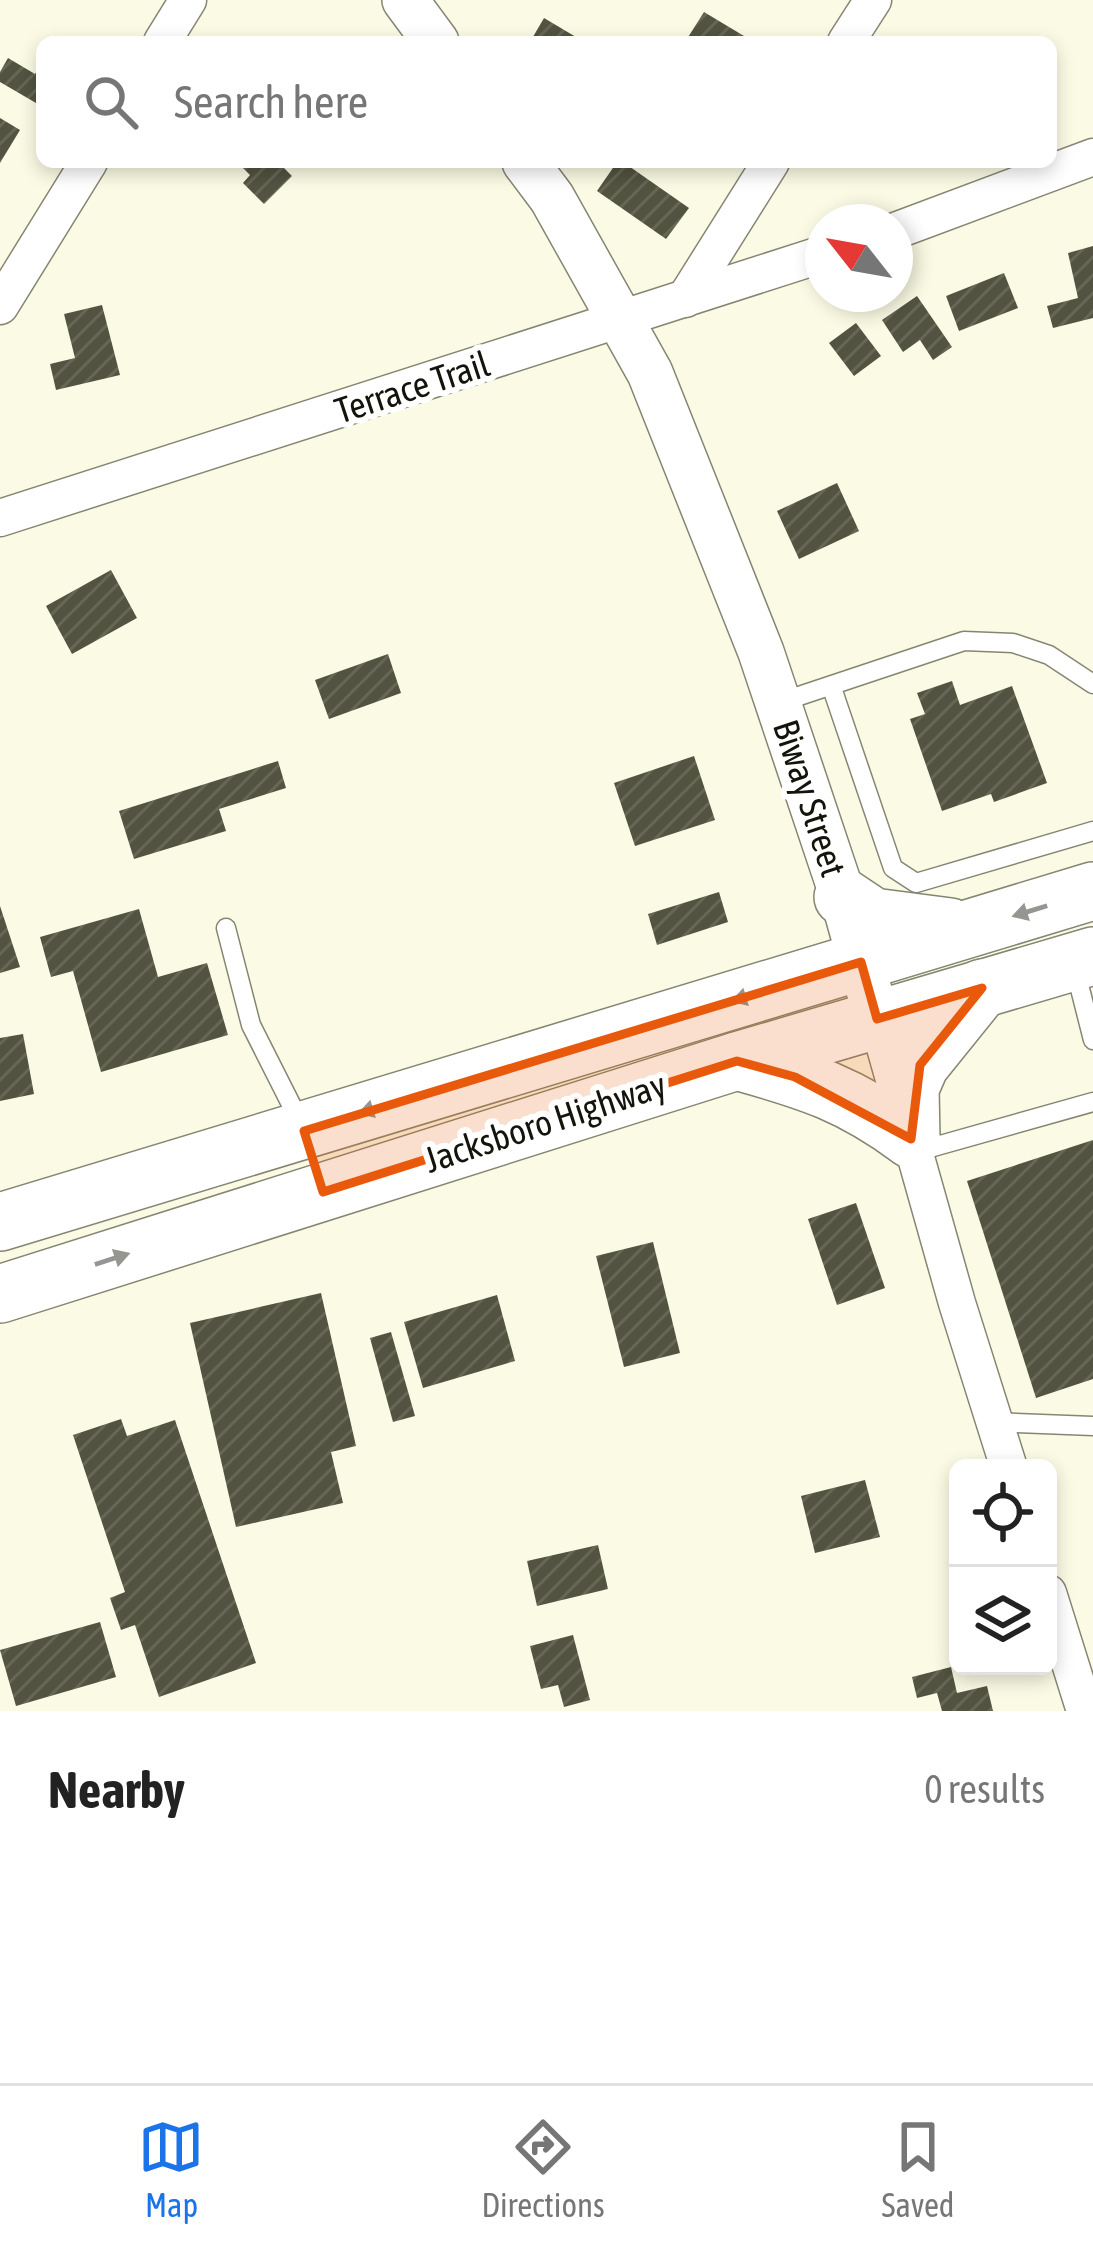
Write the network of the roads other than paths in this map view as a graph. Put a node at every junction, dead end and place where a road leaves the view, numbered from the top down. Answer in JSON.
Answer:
{"nodes":[{"id":1,"x":188,"y":0,"type":"edge"},
{"id":2,"x":405,"y":0,"type":"edge"},
{"id":3,"x":873,"y":0,"type":"edge"},
{"id":4,"x":166,"y":36,"type":"edge"},
{"id":5,"x":432,"y":36,"type":"edge"},
{"id":6,"x":850,"y":36,"type":"edge"},
{"id":7,"x":1093,"y":157,"type":"edge"},
{"id":8,"x":84,"y":168,"type":"edge"},
{"id":9,"x":530,"y":168,"type":"edge"},
{"id":10,"x":767,"y":168,"type":"edge"},
{"id":11,"x":913,"y":224,"type":"edge"},
{"id":12,"x":805,"y":260,"type":"edge"},
{"id":13,"x":685,"y":299,"type":"junction"},
{"id":14,"x":0,"y":306,"type":"edge"},
{"id":15,"x":620,"y":320,"type":"junction"},
{"id":16,"x":0,"y":518,"type":"edge"},
{"id":17,"x":1093,"y":684,"type":"edge"},
{"id":18,"x":832,"y":688,"type":"junction"},
{"id":19,"x":778,"y":703,"type":"junction"},
{"id":20,"x":1093,"y":831,"type":"edge"},
{"id":21,"x":1093,"y":891,"type":"edge"},
{"id":22,"x":843,"y":898,"type":"junction"},
{"id":23,"x":226,"y":928,"type":"dead end"},
{"id":24,"x":966,"y":930,"type":"junction"},
{"id":25,"x":1083,"y":959,"type":"edge"},
{"id":26,"x":861,"y":962,"type":"junction"},
{"id":27,"x":982,"y":988,"type":"junction"},
{"id":28,"x":877,"y":1018,"type":"junction"},
{"id":29,"x":1093,"y":1040,"type":"edge"},
{"id":30,"x":737,"y":1061,"type":"junction"},
{"id":31,"x":1093,"y":1102,"type":"edge"},
{"id":32,"x":304,"y":1131,"type":"junction"},
{"id":33,"x":912,"y":1146,"type":"junction"},
{"id":34,"x":323,"y":1192,"type":"junction"},
{"id":35,"x":0,"y":1222,"type":"edge"},
{"id":36,"x":0,"y":1294,"type":"edge"},
{"id":37,"x":994,"y":1422,"type":"junction"},
{"id":38,"x":1093,"y":1426,"type":"edge"},
{"id":39,"x":1006,"y":1459,"type":"edge"},
{"id":40,"x":1057,"y":1622,"type":"edge"},
{"id":41,"x":1085,"y":1711,"type":"edge"}],
"edges":[{"from":1,"to":4,"type":"street"},
{"from":2,"to":5,"type":"street"},
{"from":3,"to":6,"type":"street"},
{"from":7,"to":11,"type":"street"},
{"from":8,"to":14,"type":"street"},
{"from":9,"to":15,"type":"street","name":"Biway Street"},
{"from":10,"to":13,"type":"street"},
{"from":12,"to":13,"type":"street","name":"Terrace Trail"},
{"from":13,"to":15,"type":"street","name":"Terrace Trail"},
{"from":15,"to":16,"type":"street","name":"Terrace Trail"},
{"from":15,"to":19,"type":"street","name":"Biway Street"},
{"from":17,"to":18,"type":"lane"},
{"from":18,"to":19,"type":"lane"},
{"from":18,"to":20,"type":"lane"},
{"from":19,"to":22,"type":"street","name":"Biway Street"},
{"from":21,"to":24,"type":"main road","name":"Jacksboro Highway","one_way":true},
{"from":22,"to":24,"type":"main road"},
{"from":22,"to":26,"type":"street","name":"Biway Street"},
{"from":23,"to":32,"type":"lane"},
{"from":24,"to":26,"type":"main road","name":"Jacksboro Highway"},
{"from":25,"to":27,"type":"main road","name":"Jacksboro Highway"},
{"from":25,"to":29,"type":"lane"},
{"from":26,"to":28,"type":"street","name":"Biway Street"},
{"from":26,"to":32,"type":"main road","name":"Jacksboro Highway","one_way":true},
{"from":27,"to":28,"type":"main road","name":"Jacksboro Highway"},
{"from":27,"to":33,"type":"main road"},
{"from":28,"to":30,"type":"main road","name":"Jacksboro Highway"},
{"from":28,"to":33,"type":"street","name":"Biway Street"},
{"from":30,"to":33,"type":"main road"},
{"from":30,"to":34,"type":"main road","name":"Jacksboro Highway"},
{"from":31,"to":33,"type":"lane"},
{"from":32,"to":34,"type":"main road"},
{"from":32,"to":35,"type":"main road","name":"Jacksboro Highway"},
{"from":33,"to":37,"type":"street","name":"Biway Street"},
{"from":36,"to":34,"type":"main road","name":"Jacksboro Highway","one_way":true},
{"from":37,"to":38,"type":"lane"},
{"from":37,"to":39,"type":"street","name":"Biway Street"},
{"from":40,"to":41,"type":"street"}]}
